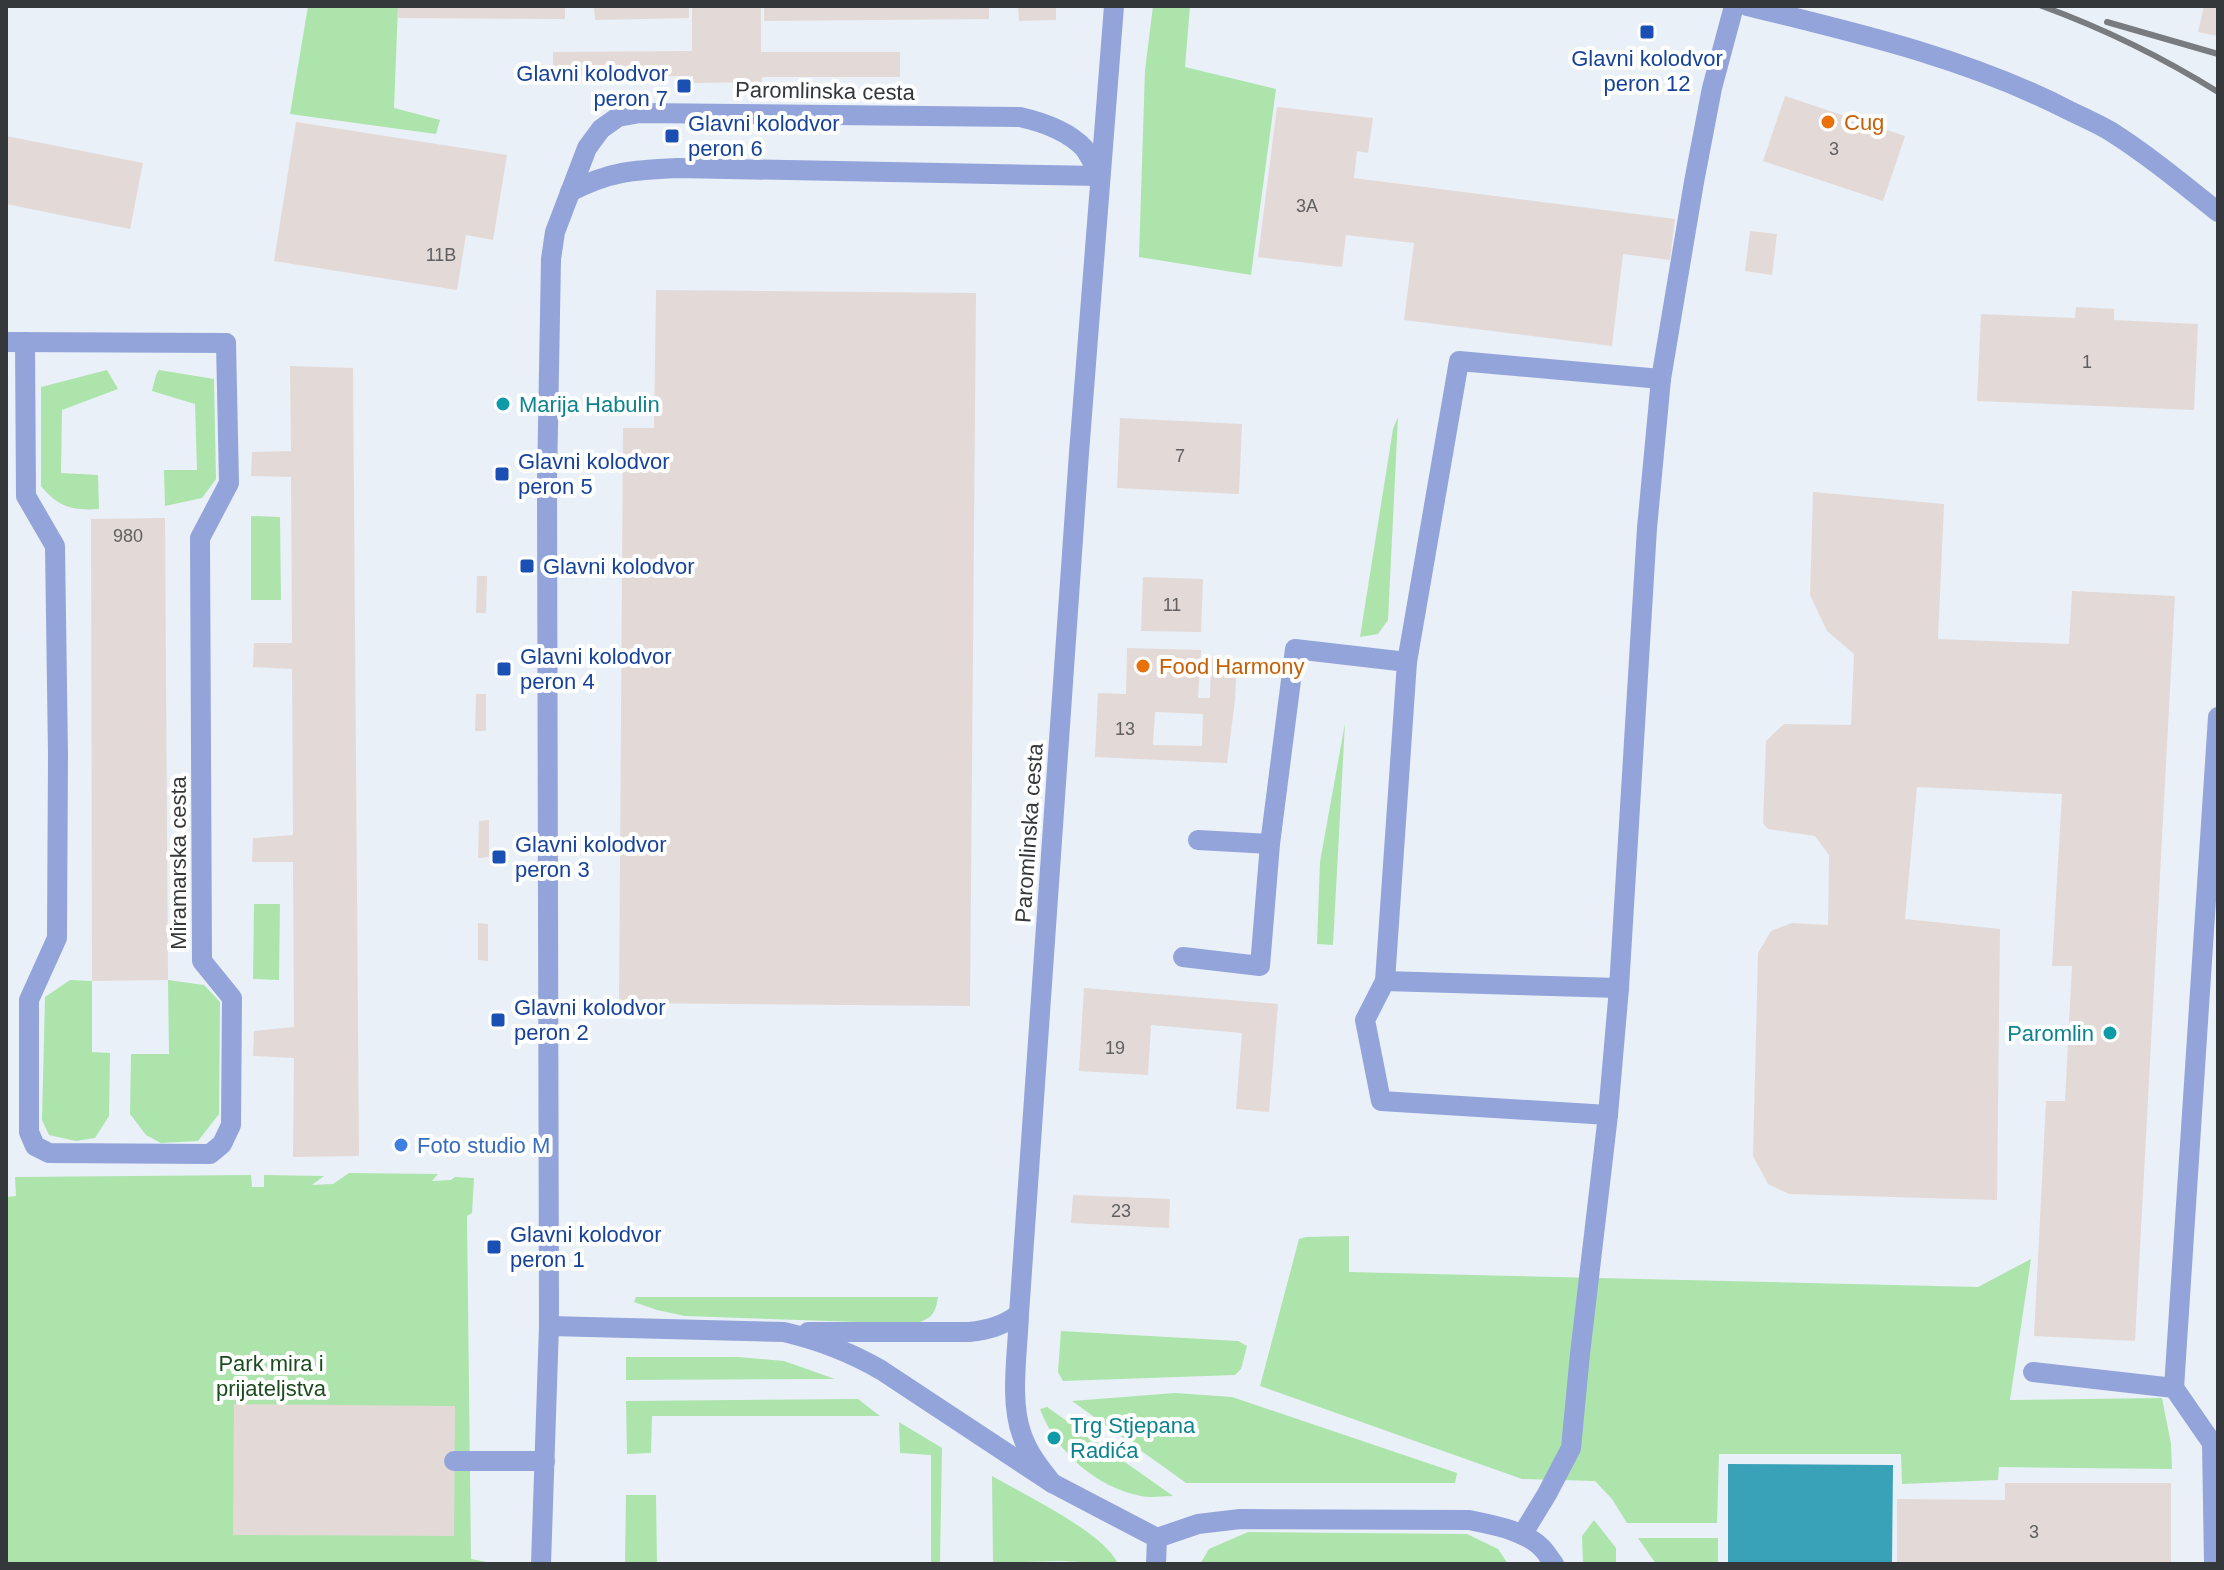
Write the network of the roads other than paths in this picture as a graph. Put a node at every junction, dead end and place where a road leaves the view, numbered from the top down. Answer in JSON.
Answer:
{"nodes":[{"id":1,"x":1114,"y":6,"type":"edge"},
{"id":2,"x":1734,"y":6,"type":"edge"},
{"id":3,"x":1747,"y":6,"type":"edge"},
{"id":4,"x":1100,"y":176,"type":"junction"},
{"id":5,"x":570,"y":192,"type":"junction"},
{"id":6,"x":2218,"y":212,"type":"edge"},
{"id":7,"x":16,"y":342,"type":"edge"},
{"id":8,"x":1661,"y":379,"type":"junction"},
{"id":9,"x":1407,"y":662,"type":"junction"},
{"id":10,"x":2218,"y":717,"type":"edge"},
{"id":11,"x":1198,"y":840,"type":"dead end"},
{"id":12,"x":1270,"y":844,"type":"junction"},
{"id":13,"x":1183,"y":957,"type":"dead end"},
{"id":14,"x":1385,"y":981,"type":"junction"},
{"id":15,"x":1619,"y":988,"type":"junction"},
{"id":16,"x":1608,"y":1115,"type":"junction"},
{"id":17,"x":1019,"y":1314,"type":"junction"},
{"id":18,"x":549,"y":1326,"type":"junction"},
{"id":19,"x":784,"y":1332,"type":"junction"},
{"id":20,"x":2033,"y":1372,"type":"dead end"},
{"id":21,"x":2174,"y":1388,"type":"junction"},
{"id":22,"x":2215,"y":1443,"type":"edge"},
{"id":23,"x":454,"y":1461,"type":"dead end"},
{"id":24,"x":545,"y":1461,"type":"junction"},
{"id":25,"x":1052,"y":1483,"type":"junction"},
{"id":26,"x":1522,"y":1535,"type":"junction"},
{"id":27,"x":1157,"y":1538,"type":"junction"},
{"id":28,"x":541,"y":1564,"type":"edge"},
{"id":29,"x":1156,"y":1564,"type":"edge"},
{"id":30,"x":1554,"y":1564,"type":"edge"},
{"id":31,"x":2214,"y":1564,"type":"edge"}],
"edges":[{"from":1,"to":4,"type":"street"},
{"from":2,"to":8,"type":"street"},
{"from":3,"to":6,"type":"street"},
{"from":4,"to":5,"type":"street"},
{"from":4,"to":5,"type":"street","name":"Paromlinska cesta"},
{"from":4,"to":17,"type":"street","name":"Paromlinska cesta"},
{"from":5,"to":18,"type":"street","name":"Paromlinska cesta"},
{"from":7,"to":7,"type":"street","name":"Miramarska cesta"},
{"from":8,"to":9,"type":"street"},
{"from":8,"to":15,"type":"street"},
{"from":9,"to":12,"type":"street"},
{"from":9,"to":14,"type":"street"},
{"from":10,"to":21,"type":"street"},
{"from":11,"to":12,"type":"street"},
{"from":12,"to":13,"type":"street"},
{"from":14,"to":15,"type":"street"},
{"from":14,"to":16,"type":"street"},
{"from":15,"to":16,"type":"street"},
{"from":16,"to":26,"type":"street"},
{"from":17,"to":19,"type":"street"},
{"from":17,"to":25,"type":"street","name":"Paromlinska cesta"},
{"from":18,"to":19,"type":"street"},
{"from":18,"to":24,"type":"street"},
{"from":19,"to":25,"type":"street"},
{"from":20,"to":21,"type":"street"},
{"from":21,"to":22,"type":"street"},
{"from":22,"to":31,"type":"street"},
{"from":23,"to":24,"type":"street"},
{"from":24,"to":28,"type":"street"},
{"from":25,"to":27,"type":"street"},
{"from":26,"to":27,"type":"street"},
{"from":26,"to":30,"type":"street"},
{"from":27,"to":29,"type":"street"}]}
